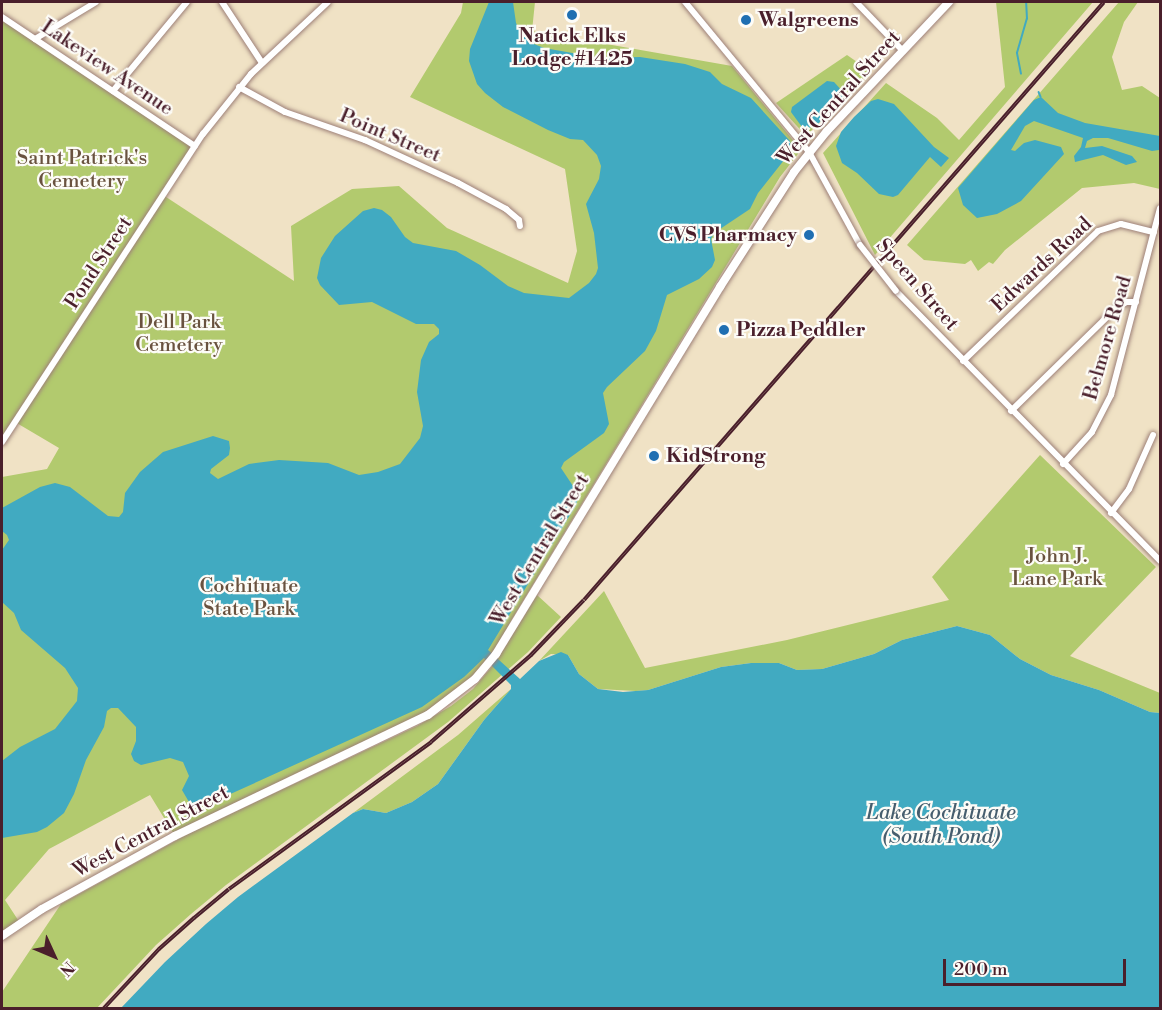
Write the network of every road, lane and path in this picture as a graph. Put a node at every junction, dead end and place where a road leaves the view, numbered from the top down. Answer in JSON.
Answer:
{"nodes":[{"id":1,"x":96,"y":2,"type":"edge"},
{"id":2,"x":187,"y":2,"type":"edge"},
{"id":3,"x":222,"y":2,"type":"edge"},
{"id":4,"x":328,"y":2,"type":"edge"},
{"id":5,"x":685,"y":2,"type":"edge"},
{"id":6,"x":856,"y":2,"type":"edge"},
{"id":7,"x":949,"y":2,"type":"edge"},
{"id":8,"x":2,"y":17,"type":"edge"},
{"id":9,"x":34,"y":39,"type":"junction"},
{"id":10,"x":903,"y":51,"type":"junction"},
{"id":11,"x":262,"y":63,"type":"junction"},
{"id":12,"x":239,"y":87,"type":"junction"},
{"id":13,"x":113,"y":91,"type":"junction"},
{"id":14,"x":195,"y":146,"type":"junction"},
{"id":15,"x":809,"y":152,"type":"junction"},
{"id":16,"x":1161,"y":208,"type":"edge"},
{"id":17,"x":520,"y":226,"type":"dead end"},
{"id":18,"x":1154,"y":232,"type":"junction"},
{"id":19,"x":1136,"y":302,"type":"junction"},
{"id":20,"x":963,"y":361,"type":"junction"},
{"id":21,"x":1011,"y":411,"type":"junction"},
{"id":22,"x":1153,"y":435,"type":"dead end"},
{"id":23,"x":2,"y":442,"type":"edge"},
{"id":24,"x":1063,"y":464,"type":"junction"},
{"id":25,"x":1111,"y":513,"type":"junction"},
{"id":26,"x":1161,"y":561,"type":"edge"},
{"id":27,"x":2,"y":936,"type":"edge"}],
"edges":[{"from":1,"to":9,"type":"street"},
{"from":2,"to":13,"type":"street"},
{"from":3,"to":11,"type":"street"},
{"from":4,"to":11,"type":"street","name":"Pond Street"},
{"from":5,"to":15,"type":"street","name":"Speen Street"},
{"from":6,"to":10,"type":"street"},
{"from":7,"to":10,"type":"main road","name":"West Central Street"},
{"from":8,"to":9,"type":"street","name":"Lakeview Avenue"},
{"from":9,"to":13,"type":"street","name":"Lakeview Avenue"},
{"from":10,"to":15,"type":"main road","name":"West Central Street"},
{"from":11,"to":12,"type":"street","name":"Pond Street"},
{"from":12,"to":14,"type":"street","name":"Pond Street"},
{"from":12,"to":17,"type":"street","name":"Point Street"},
{"from":13,"to":14,"type":"street","name":"Lakeview Avenue"},
{"from":14,"to":23,"type":"street","name":"Pond Street"},
{"from":15,"to":20,"type":"street","name":"Speen Street","bridge":true},
{"from":15,"to":27,"type":"main road","name":"West Central Street"},
{"from":16,"to":18,"type":"street","name":"Belmore Road"},
{"from":18,"to":19,"type":"street","name":"Belmore Road"},
{"from":18,"to":20,"type":"street","name":"Edwards Road"},
{"from":19,"to":21,"type":"street"},
{"from":19,"to":24,"type":"street","name":"Belmore Road"},
{"from":20,"to":21,"type":"street","name":"Speen Street"},
{"from":21,"to":24,"type":"street","name":"Speen Street"},
{"from":22,"to":25,"type":"street"},
{"from":24,"to":25,"type":"street","name":"Speen Street"},
{"from":25,"to":26,"type":"street","name":"Speen Street"}]}
